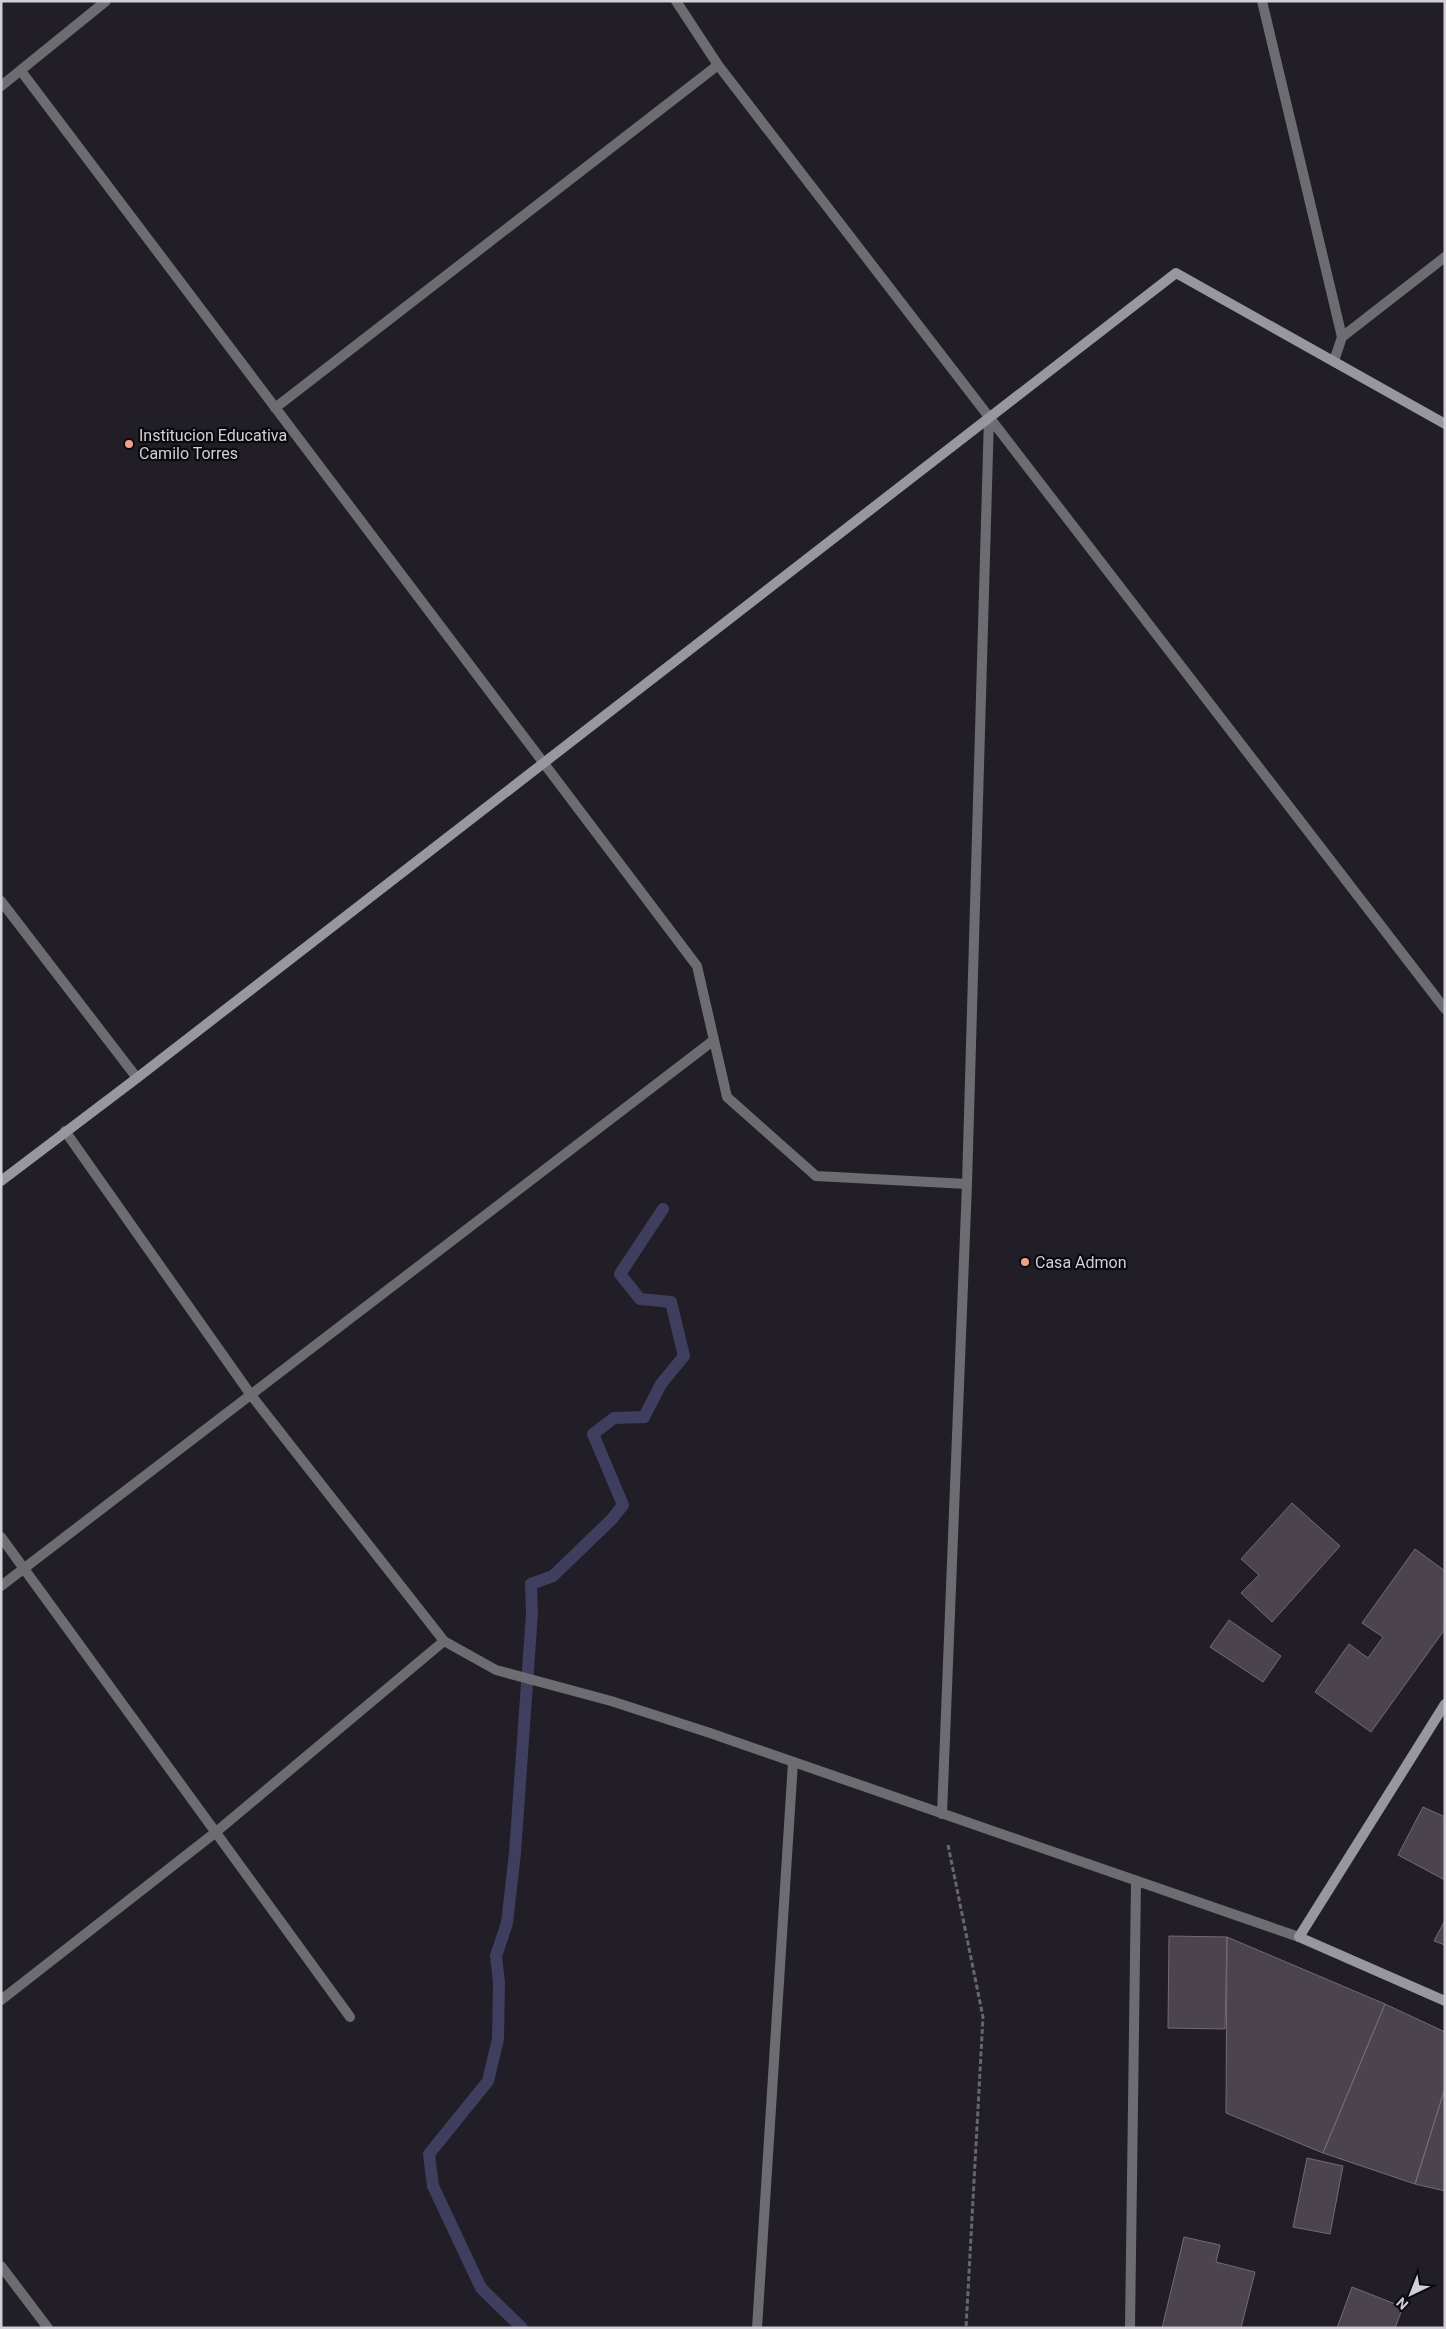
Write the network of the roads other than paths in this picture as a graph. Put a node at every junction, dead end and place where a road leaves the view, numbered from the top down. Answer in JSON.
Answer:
{"nodes":[{"id":1,"x":106,"y":1,"type":"edge"},
{"id":2,"x":1262,"y":1,"type":"edge"},
{"id":3,"x":682,"y":3,"type":"edge"},
{"id":4,"x":718,"y":65,"type":"junction"},
{"id":5,"x":21,"y":71,"type":"junction"},
{"id":6,"x":1,"y":86,"type":"edge"},
{"id":7,"x":1445,"y":257,"type":"edge"},
{"id":8,"x":1342,"y":337,"type":"junction"},
{"id":9,"x":1334,"y":361,"type":"junction"},
{"id":10,"x":275,"y":408,"type":"junction"},
{"id":11,"x":989,"y":418,"type":"junction"},
{"id":12,"x":1445,"y":424,"type":"edge"},
{"id":13,"x":544,"y":763,"type":"junction"},
{"id":14,"x":1,"y":901,"type":"edge"},
{"id":15,"x":1445,"y":1009,"type":"edge"},
{"id":16,"x":714,"y":1040,"type":"junction"},
{"id":17,"x":137,"y":1078,"type":"junction"},
{"id":18,"x":65,"y":1131,"type":"junction"},
{"id":19,"x":1,"y":1180,"type":"edge"},
{"id":20,"x":967,"y":1184,"type":"junction"},
{"id":21,"x":251,"y":1395,"type":"junction"},
{"id":22,"x":1,"y":1537,"type":"edge"},
{"id":23,"x":24,"y":1568,"type":"junction"},
{"id":24,"x":1,"y":1586,"type":"edge"},
{"id":25,"x":444,"y":1641,"type":"junction"},
{"id":26,"x":1445,"y":1704,"type":"edge"},
{"id":27,"x":793,"y":1762,"type":"junction"},
{"id":28,"x":942,"y":1814,"type":"junction"},
{"id":29,"x":216,"y":1832,"type":"junction"},
{"id":30,"x":1136,"y":1880,"type":"junction"},
{"id":31,"x":1299,"y":1937,"type":"junction"},
{"id":32,"x":1,"y":2000,"type":"edge"},
{"id":33,"x":1445,"y":2001,"type":"edge"},
{"id":34,"x":350,"y":2017,"type":"dead end"},
{"id":35,"x":1,"y":2266,"type":"edge"},
{"id":36,"x":48,"y":2328,"type":"edge"},
{"id":37,"x":757,"y":2328,"type":"edge"},
{"id":38,"x":1130,"y":2328,"type":"edge"}],
"edges":[{"from":1,"to":5,"type":"street"},
{"from":2,"to":8,"type":"street"},
{"from":3,"to":4,"type":"street"},
{"from":4,"to":10,"type":"street"},
{"from":4,"to":11,"type":"street"},
{"from":5,"to":6,"type":"street"},
{"from":5,"to":10,"type":"street"},
{"from":7,"to":8,"type":"street"},
{"from":8,"to":9,"type":"street"},
{"from":9,"to":11,"type":"street"},
{"from":9,"to":12,"type":"street"},
{"from":10,"to":13,"type":"street"},
{"from":11,"to":13,"type":"street"},
{"from":11,"to":15,"type":"street"},
{"from":11,"to":20,"type":"street"},
{"from":13,"to":16,"type":"street"},
{"from":13,"to":17,"type":"street"},
{"from":14,"to":17,"type":"street"},
{"from":16,"to":20,"type":"street"},
{"from":16,"to":21,"type":"street"},
{"from":17,"to":18,"type":"street"},
{"from":18,"to":19,"type":"street"},
{"from":18,"to":21,"type":"street"},
{"from":20,"to":28,"type":"street"},
{"from":21,"to":23,"type":"street"},
{"from":21,"to":25,"type":"street"},
{"from":22,"to":23,"type":"street"},
{"from":23,"to":24,"type":"street"},
{"from":23,"to":29,"type":"street"},
{"from":25,"to":27,"type":"street"},
{"from":25,"to":29,"type":"street"},
{"from":26,"to":31,"type":"street"},
{"from":27,"to":28,"type":"street"},
{"from":27,"to":37,"type":"street"},
{"from":28,"to":30,"type":"street"},
{"from":29,"to":32,"type":"street"},
{"from":29,"to":34,"type":"street"},
{"from":30,"to":31,"type":"street"},
{"from":30,"to":38,"type":"street"},
{"from":31,"to":33,"type":"street"},
{"from":35,"to":36,"type":"street"}]}
